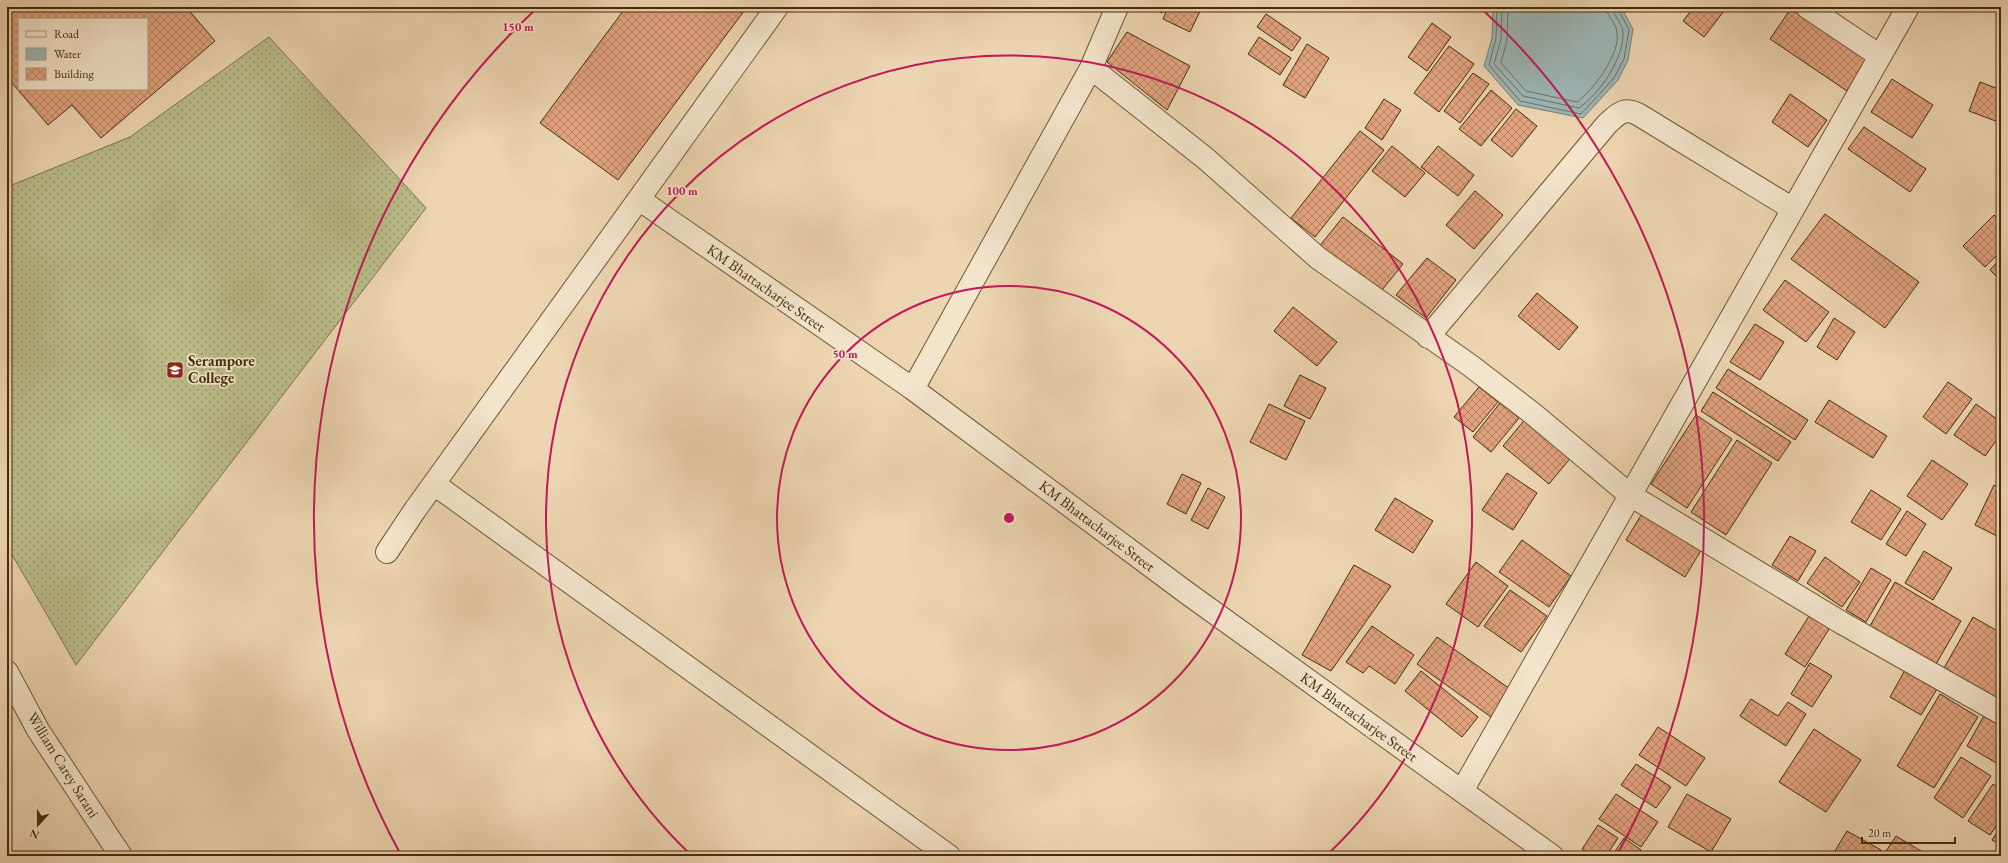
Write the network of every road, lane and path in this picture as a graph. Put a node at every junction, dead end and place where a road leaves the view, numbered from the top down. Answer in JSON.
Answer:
{"nodes":[{"id":1,"x":777,"y":7,"type":"edge"},
{"id":2,"x":1117,"y":7,"type":"edge"},
{"id":3,"x":1807,"y":7,"type":"edge"},
{"id":4,"x":1908,"y":7,"type":"edge"},
{"id":5,"x":1880,"y":56,"type":"junction"},
{"id":6,"x":1091,"y":68,"type":"junction"},
{"id":7,"x":640,"y":200,"type":"junction"},
{"id":8,"x":1793,"y":209,"type":"junction"},
{"id":9,"x":1428,"y":337,"type":"junction"},
{"id":10,"x":913,"y":390,"type":"junction"},
{"id":11,"x":434,"y":484,"type":"junction"},
{"id":12,"x":1630,"y":495,"type":"junction"},
{"id":13,"x":387,"y":552,"type":"dead end"},
{"id":14,"x":7,"y":672,"type":"edge"},
{"id":15,"x":2001,"y":714,"type":"edge"},
{"id":16,"x":1462,"y":791,"type":"junction"},
{"id":17,"x":121,"y":856,"type":"edge"},
{"id":18,"x":949,"y":856,"type":"edge"},
{"id":19,"x":1552,"y":856,"type":"edge"}],
"edges":[{"from":1,"to":7,"type":"street"},
{"from":2,"to":6,"type":"street"},
{"from":3,"to":5,"type":"street"},
{"from":4,"to":5,"type":"street"},
{"from":5,"to":8,"type":"street"},
{"from":6,"to":9,"type":"street"},
{"from":6,"to":10,"type":"street"},
{"from":7,"to":10,"type":"street","name":"KM Bhattacharjee Street"},
{"from":7,"to":11,"type":"street"},
{"from":8,"to":9,"type":"street"},
{"from":8,"to":12,"type":"street"},
{"from":9,"to":12,"type":"street"},
{"from":10,"to":16,"type":"street","name":"KM Bhattacharjee Street"},
{"from":11,"to":13,"type":"street"},
{"from":11,"to":18,"type":"street"},
{"from":12,"to":15,"type":"street"},
{"from":12,"to":16,"type":"street"},
{"from":14,"to":17,"type":"street","name":"William Carey Sarani"},
{"from":16,"to":19,"type":"street","name":"KM Bhattacharjee Street"}]}
